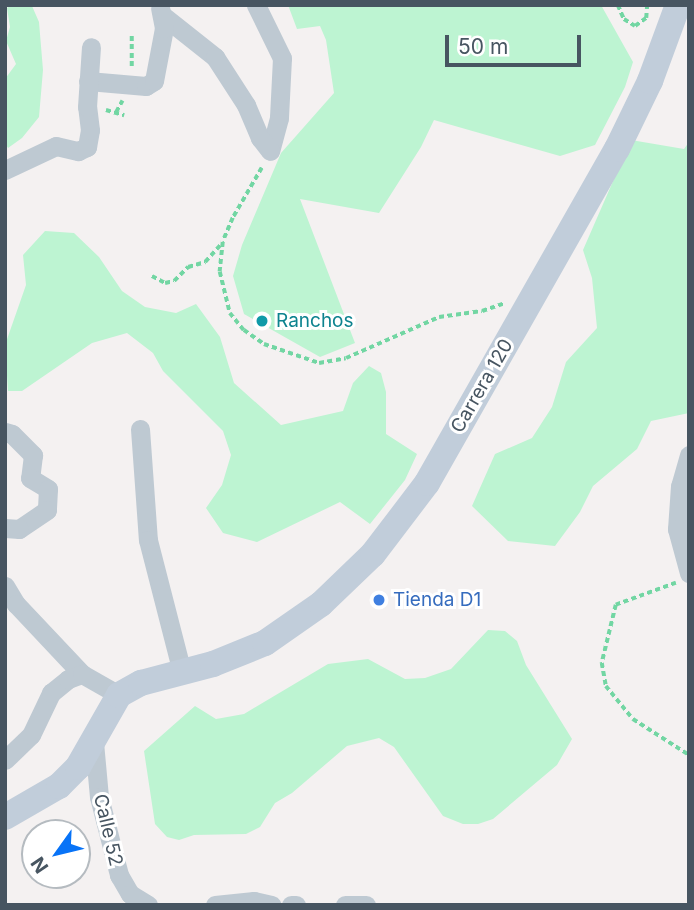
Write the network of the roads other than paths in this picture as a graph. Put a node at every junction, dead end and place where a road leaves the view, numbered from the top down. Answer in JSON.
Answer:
{"nodes":[{"id":1,"x":256,"y":5,"type":"edge"},
{"id":2,"x":678,"y":5,"type":"edge"},
{"id":3,"x":161,"y":10,"type":"edge"},
{"id":4,"x":91,"y":47,"type":"dead end"},
{"id":5,"x":88,"y":81,"type":"junction"},
{"id":6,"x":5,"y":170,"type":"edge"},
{"id":7,"x":141,"y":429,"type":"dead end"},
{"id":8,"x":5,"y":432,"type":"edge"},
{"id":9,"x":689,"y":455,"type":"edge"},
{"id":10,"x":5,"y":528,"type":"edge"},
{"id":11,"x":689,"y":573,"type":"edge"},
{"id":12,"x":5,"y":586,"type":"edge"},
{"id":13,"x":182,"y":673,"type":"junction"},
{"id":14,"x":82,"y":674,"type":"junction"},
{"id":15,"x":119,"y":695,"type":"junction"},
{"id":16,"x":94,"y":742,"type":"junction"},
{"id":17,"x":5,"y":760,"type":"edge"},
{"id":18,"x":5,"y":817,"type":"edge"},
{"id":19,"x":148,"y":905,"type":"edge"},
{"id":20,"x":215,"y":905,"type":"edge"},
{"id":21,"x":272,"y":905,"type":"edge"},
{"id":22,"x":345,"y":905,"type":"edge"},
{"id":23,"x":366,"y":905,"type":"edge"}],
"edges":[{"from":1,"to":3,"type":"street"},
{"from":2,"to":13,"type":"street","name":"Carrera 120"},
{"from":3,"to":5,"type":"street"},
{"from":4,"to":5,"type":"street"},
{"from":5,"to":6,"type":"street"},
{"from":7,"to":13,"type":"street"},
{"from":8,"to":10,"type":"street"},
{"from":9,"to":11,"type":"street"},
{"from":12,"to":14,"type":"street"},
{"from":13,"to":15,"type":"street","name":"Carrera 120"},
{"from":14,"to":15,"type":"street"},
{"from":14,"to":17,"type":"street"},
{"from":15,"to":16,"type":"street"},
{"from":16,"to":18,"type":"street"},
{"from":16,"to":19,"type":"street","name":"Calle 52"},
{"from":20,"to":21,"type":"street"},
{"from":22,"to":23,"type":"street"}]}
